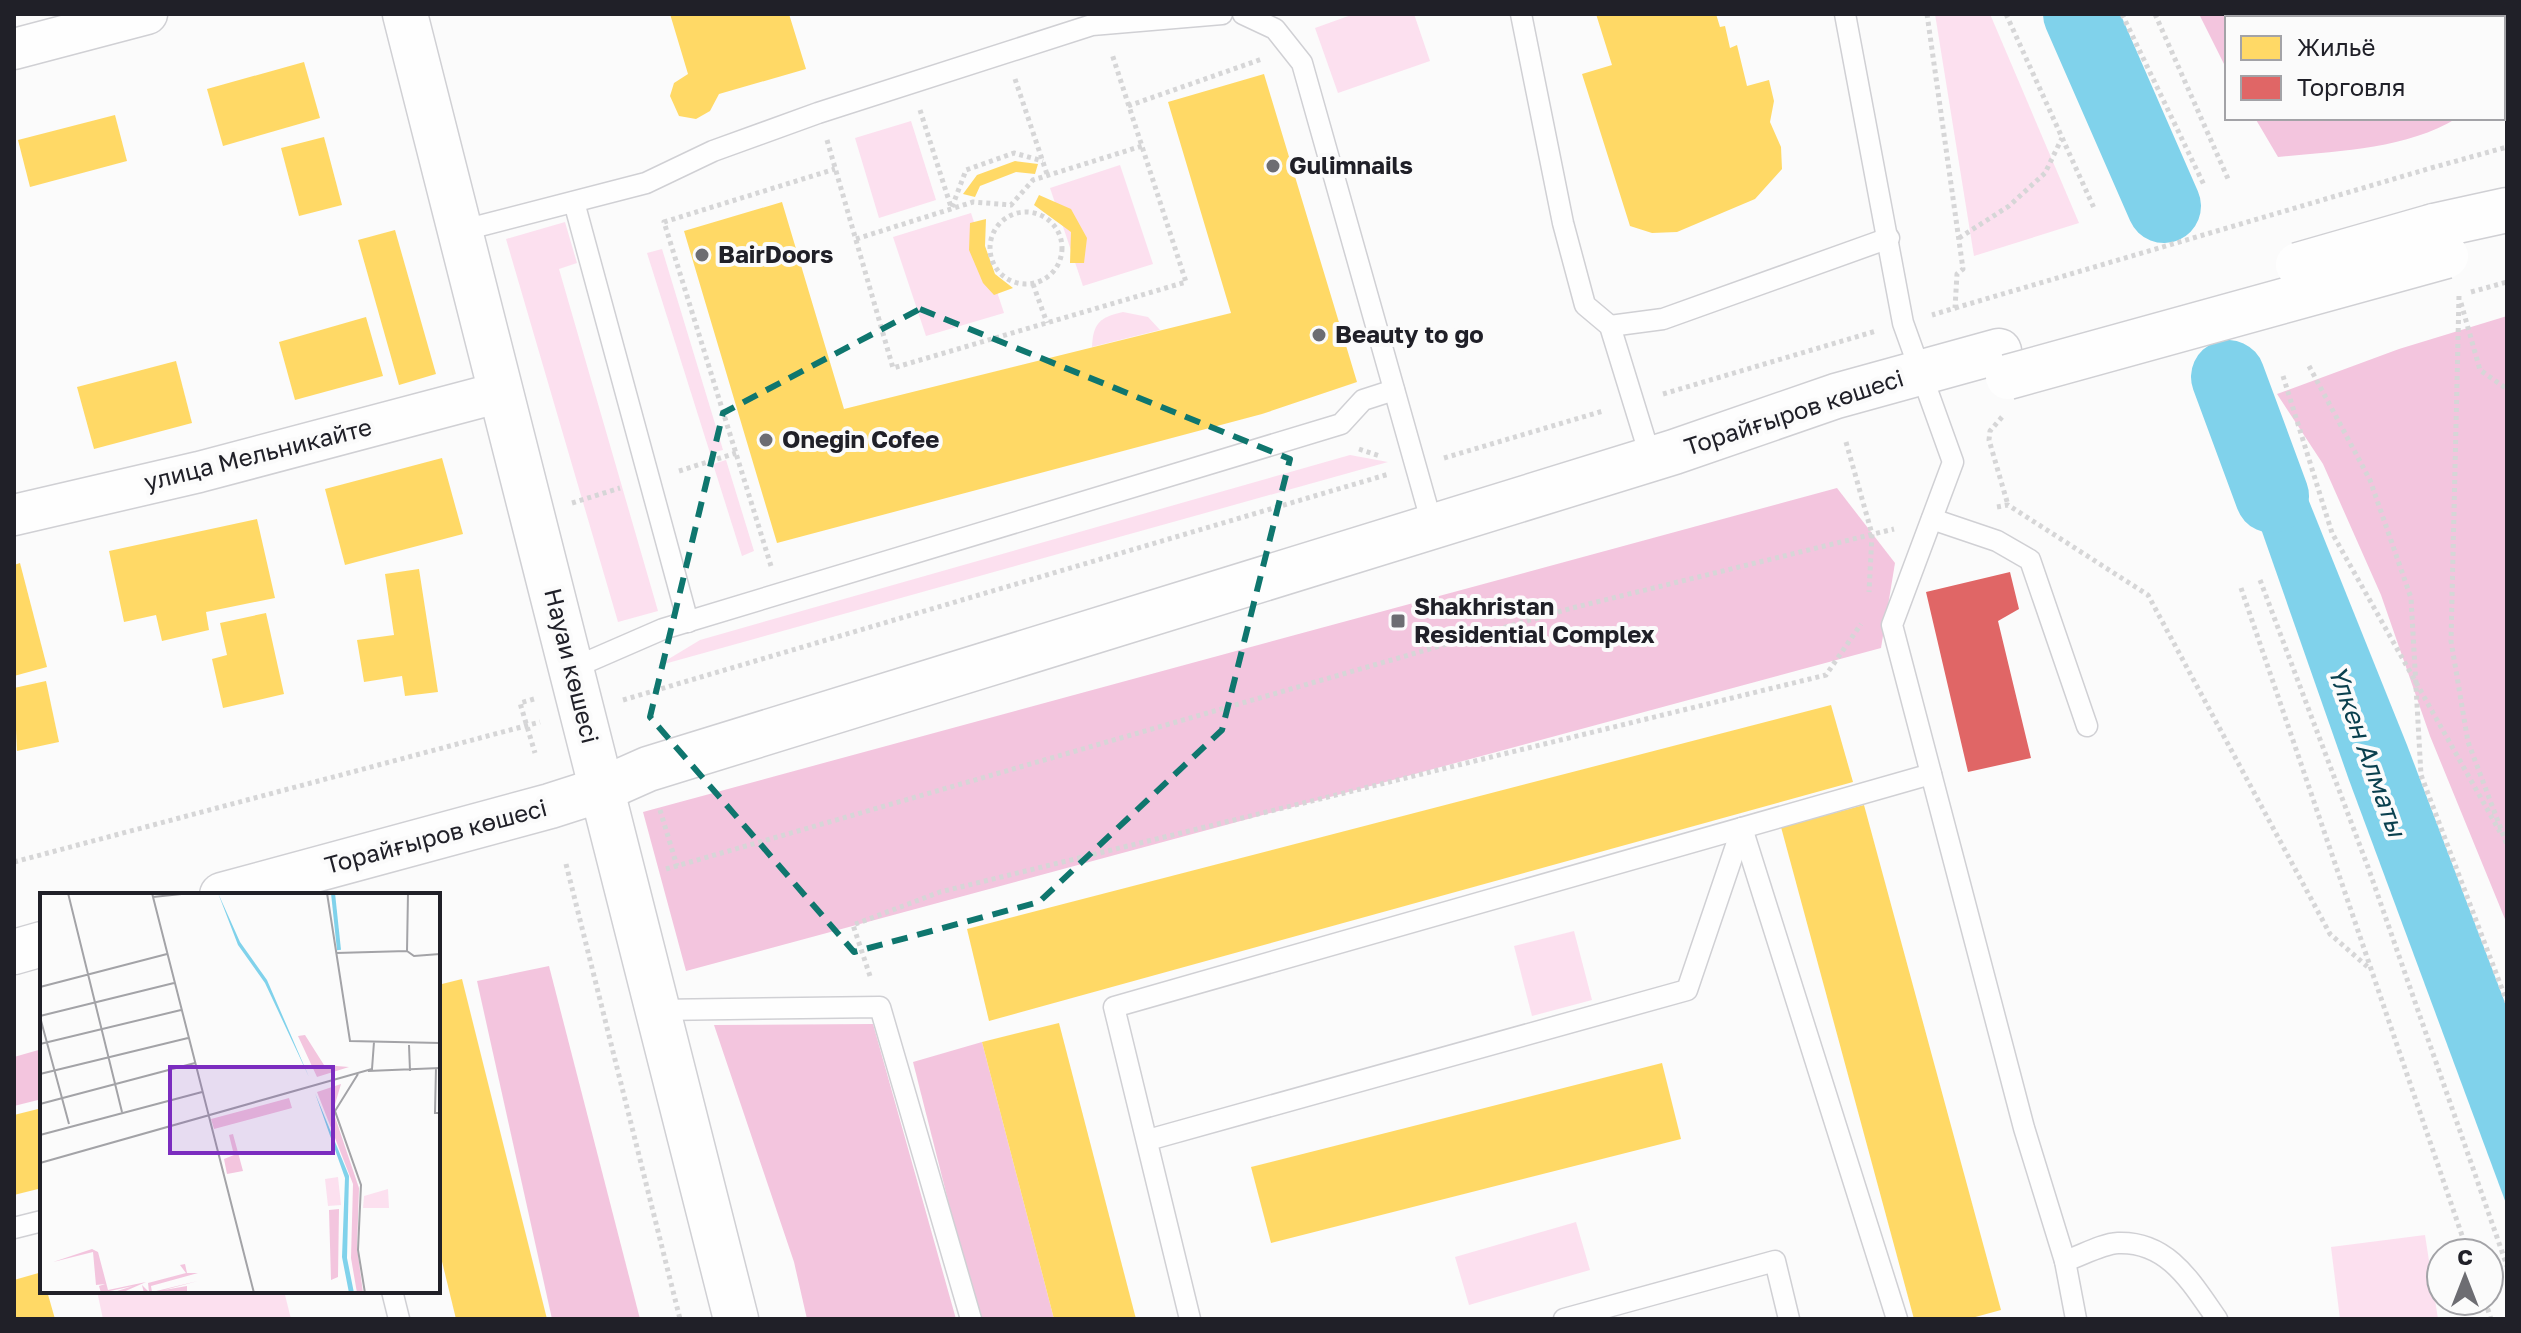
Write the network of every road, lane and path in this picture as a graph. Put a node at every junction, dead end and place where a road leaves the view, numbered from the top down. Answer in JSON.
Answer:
{"nodes":[{"id":1,"x":147,"y":14,"type":"edge"},
{"id":2,"x":405,"y":14,"type":"edge"},
{"id":3,"x":1222,"y":14,"type":"edge"},
{"id":4,"x":1243,"y":14,"type":"edge"},
{"id":5,"x":1521,"y":14,"type":"edge"},
{"id":6,"x":1845,"y":14,"type":"edge"},
{"id":7,"x":1927,"y":14,"type":"edge"},
{"id":8,"x":2006,"y":14,"type":"edge"},
{"id":9,"x":2122,"y":14,"type":"edge"},
{"id":10,"x":2155,"y":14,"type":"edge"},
{"id":11,"x":1102,"y":24,"type":"junction"},
{"id":12,"x":14,"y":49,"type":"edge"},
{"id":13,"x":1271,"y":56,"type":"dead end"},
{"id":14,"x":1013,"y":73,"type":"dead end"},
{"id":15,"x":918,"y":105,"type":"dead end"},
{"id":16,"x":1128,"y":106,"type":"junction"},
{"id":17,"x":818,"y":113,"type":"junction"},
{"id":18,"x":2062,"y":137,"type":"junction"},
{"id":19,"x":1142,"y":146,"type":"junction"},
{"id":20,"x":2507,"y":147,"type":"edge"},
{"id":21,"x":1043,"y":161,"type":"junction"},
{"id":22,"x":835,"y":169,"type":"junction"},
{"id":23,"x":1048,"y":177,"type":"junction"},
{"id":24,"x":2229,"y":181,"type":"dead end"},
{"id":25,"x":2204,"y":185,"type":"dead end"},
{"id":26,"x":574,"y":202,"type":"junction"},
{"id":27,"x":1011,"y":205,"type":"junction"},
{"id":28,"x":952,"y":208,"type":"junction"},
{"id":29,"x":2094,"y":208,"type":"dead end"},
{"id":30,"x":2507,"y":210,"type":"edge"},
{"id":31,"x":1013,"y":214,"type":"junction"},
{"id":32,"x":2507,"y":230,"type":"edge"},
{"id":33,"x":460,"y":231,"type":"junction"},
{"id":34,"x":1889,"y":238,"type":"junction"},
{"id":35,"x":1959,"y":238,"type":"junction"},
{"id":36,"x":856,"y":239,"type":"junction"},
{"id":37,"x":2440,"y":241,"type":"junction"},
{"id":38,"x":1033,"y":284,"type":"junction"},
{"id":39,"x":1955,"y":308,"type":"junction"},
{"id":40,"x":1047,"y":323,"type":"junction"},
{"id":41,"x":1903,"y":323,"type":"junction"},
{"id":42,"x":1610,"y":326,"type":"junction"},
{"id":43,"x":2309,"y":366,"type":"dead end"},
{"id":44,"x":2283,"y":376,"type":"dead end"},
{"id":45,"x":1926,"y":385,"type":"junction"},
{"id":46,"x":2507,"y":389,"type":"edge"},
{"id":47,"x":1394,"y":390,"type":"junction"},
{"id":48,"x":501,"y":392,"type":"junction"},
{"id":49,"x":1635,"y":402,"type":"junction"},
{"id":50,"x":1846,"y":442,"type":"dead end"},
{"id":51,"x":1663,"y":455,"type":"junction"},
{"id":52,"x":1416,"y":466,"type":"junction"},
{"id":53,"x":14,"y":515,"type":"edge"},
{"id":54,"x":1932,"y":519,"type":"junction"},
{"id":55,"x":1432,"y":524,"type":"junction"},
{"id":56,"x":1872,"y":534,"type":"junction"},
{"id":57,"x":2260,"y":580,"type":"dead end"},
{"id":58,"x":2241,"y":588,"type":"dead end"},
{"id":59,"x":779,"y":594,"type":"junction"},
{"id":60,"x":1869,"y":598,"type":"dead end"},
{"id":61,"x":1868,"y":614,"type":"dead end"},
{"id":62,"x":688,"y":622,"type":"junction"},
{"id":63,"x":571,"y":669,"type":"junction"},
{"id":64,"x":2416,"y":683,"type":"junction"},
{"id":65,"x":625,"y":699,"type":"dead end"},
{"id":66,"x":520,"y":703,"type":"dead end"},
{"id":67,"x":527,"y":726,"type":"junction"},
{"id":68,"x":2087,"y":726,"type":"dead end"},
{"id":69,"x":535,"y":753,"type":"dead end"},
{"id":70,"x":1931,"y":774,"type":"junction"},
{"id":71,"x":603,"y":789,"type":"junction"},
{"id":72,"x":656,"y":797,"type":"dead end"},
{"id":73,"x":1742,"y":828,"type":"junction"},
{"id":74,"x":2507,"y":845,"type":"edge"},
{"id":75,"x":14,"y":862,"type":"edge"},
{"id":76,"x":566,"y":864,"type":"dead end"},
{"id":77,"x":677,"y":866,"type":"junction"},
{"id":78,"x":656,"y":872,"type":"dead end"},
{"id":79,"x":288,"y":886,"type":"edge"},
{"id":80,"x":237,"y":893,"type":"edge"},
{"id":81,"x":40,"y":945,"type":"edge"},
{"id":82,"x":14,"y":952,"type":"edge"},
{"id":83,"x":2370,"y":969,"type":"junction"},
{"id":84,"x":2507,"y":1002,"type":"edge"},
{"id":85,"x":880,"y":1007,"type":"junction"},
{"id":86,"x":658,"y":1010,"type":"junction"},
{"id":87,"x":1148,"y":1140,"type":"junction"},
{"id":88,"x":40,"y":1222,"type":"edge"},
{"id":89,"x":14,"y":1228,"type":"edge"},
{"id":90,"x":2462,"y":1237,"type":"edge"},
{"id":91,"x":2065,"y":1261,"type":"junction"},
{"id":92,"x":2507,"y":1266,"type":"edge"},
{"id":93,"x":392,"y":1293,"type":"edge"},
{"id":94,"x":399,"y":1319,"type":"edge"},
{"id":95,"x":680,"y":1319,"type":"edge"},
{"id":96,"x":736,"y":1319,"type":"edge"},
{"id":97,"x":971,"y":1319,"type":"edge"},
{"id":98,"x":1190,"y":1319,"type":"edge"},
{"id":99,"x":1564,"y":1319,"type":"edge"},
{"id":100,"x":1789,"y":1319,"type":"edge"},
{"id":101,"x":1897,"y":1319,"type":"edge"},
{"id":102,"x":2076,"y":1319,"type":"edge"},
{"id":103,"x":2217,"y":1319,"type":"edge"}],
"edges":[{"from":1,"to":12,"type":"street"},
{"from":2,"to":33,"type":"street","name":"Науаи көшесі"},
{"from":3,"to":11,"type":"lane"},
{"from":4,"to":47,"type":"lane"},
{"from":5,"to":42,"type":"lane"},
{"from":6,"to":34,"type":"lane"},
{"from":7,"to":35,"type":"path"},
{"from":8,"to":18,"type":"path"},
{"from":9,"to":25,"type":"path"},
{"from":10,"to":24,"type":"path"},
{"from":11,"to":16,"type":"path"},
{"from":11,"to":17,"type":"lane"},
{"from":13,"to":16,"type":"path"},
{"from":14,"to":21,"type":"path"},
{"from":15,"to":28,"type":"path"},
{"from":16,"to":19,"type":"path"},
{"from":17,"to":22,"type":"path"},
{"from":17,"to":26,"type":"lane"},
{"from":18,"to":29,"type":"path"},
{"from":18,"to":35,"type":"path"},
{"from":19,"to":23,"type":"path"},
{"from":19,"to":40,"type":"path"},
{"from":20,"to":39,"type":"path","bridge":true},
{"from":21,"to":23,"type":"path"},
{"from":21,"to":28,"type":"path"},
{"from":22,"to":36,"type":"path"},
{"from":22,"to":59,"type":"path"},
{"from":23,"to":27,"type":"path"},
{"from":26,"to":33,"type":"lane"},
{"from":26,"to":62,"type":"lane"},
{"from":27,"to":28,"type":"path"},
{"from":27,"to":31,"type":"path"},
{"from":28,"to":36,"type":"path"},
{"from":30,"to":37,"type":"street","name":"Торайғыров көшесі"},
{"from":31,"to":38,"type":"path"},
{"from":31,"to":38,"type":"path"},
{"from":32,"to":37,"type":"street","name":"Торайғыров көшесі"},
{"from":33,"to":48,"type":"street","name":"Науаи көшесі"},
{"from":34,"to":41,"type":"lane"},
{"from":34,"to":42,"type":"lane"},
{"from":35,"to":39,"type":"path"},
{"from":36,"to":40,"type":"path"},
{"from":37,"to":45,"type":"street","name":"Торайғыров көшесі","bridge":true},
{"from":38,"to":40,"type":"path"},
{"from":39,"to":41,"type":"path"},
{"from":41,"to":45,"type":"lane"},
{"from":41,"to":49,"type":"path"},
{"from":42,"to":49,"type":"lane"},
{"from":43,"to":64,"type":"path"},
{"from":44,"to":64,"type":"path"},
{"from":45,"to":51,"type":"street","name":"Торайғыров көшесі"},
{"from":45,"to":54,"type":"lane"},
{"from":46,"to":74,"type":"path"},
{"from":47,"to":52,"type":"lane"},
{"from":47,"to":59,"type":"lane"},
{"from":48,"to":53,"type":"street","name":"улица Мельникайте"},
{"from":48,"to":63,"type":"street","name":"Науаи көшесі"},
{"from":49,"to":51,"type":"lane"},
{"from":49,"to":52,"type":"path"},
{"from":50,"to":56,"type":"path"},
{"from":51,"to":55,"type":"street","name":"Торайғыров көшесі"},
{"from":52,"to":55,"type":"lane"},
{"from":52,"to":65,"type":"path"},
{"from":54,"to":56,"type":"path"},
{"from":54,"to":68,"type":"lane"},
{"from":54,"to":70,"type":"lane"},
{"from":54,"to":83,"type":"path"},
{"from":55,"to":71,"type":"street","name":"Торайғыров көшесі"},
{"from":56,"to":60,"type":"path"},
{"from":56,"to":77,"type":"path"},
{"from":57,"to":92,"type":"path"},
{"from":58,"to":83,"type":"path"},
{"from":59,"to":62,"type":"lane"},
{"from":61,"to":85,"type":"path"},
{"from":62,"to":63,"type":"lane"},
{"from":63,"to":71,"type":"street","name":"Науаи көшесі"},
{"from":64,"to":74,"type":"path"},
{"from":64,"to":84,"type":"path"},
{"from":66,"to":67,"type":"path"},
{"from":67,"to":69,"type":"path"},
{"from":67,"to":75,"type":"path"},
{"from":70,"to":73,"type":"lane"},
{"from":70,"to":91,"type":"lane"},
{"from":71,"to":79,"type":"street","name":"Торайғыров көшесі"},
{"from":71,"to":86,"type":"street","name":"Науаи көшесі"},
{"from":72,"to":77,"type":"path"},
{"from":73,"to":87,"type":"lane"},
{"from":73,"to":87,"type":"lane"},
{"from":73,"to":101,"type":"lane"},
{"from":76,"to":95,"type":"path"},
{"from":77,"to":78,"type":"path"},
{"from":79,"to":80,"type":"street","name":"Торайғыров көшесі"},
{"from":81,"to":82,"type":"street"},
{"from":83,"to":90,"type":"path"},
{"from":85,"to":86,"type":"lane"},
{"from":85,"to":97,"type":"lane"},
{"from":86,"to":96,"type":"street","name":"Науаи көшесі"},
{"from":87,"to":98,"type":"lane"},
{"from":88,"to":89,"type":"lane"},
{"from":91,"to":102,"type":"lane"},
{"from":91,"to":103,"type":"lane"},
{"from":93,"to":94,"type":"lane"},
{"from":99,"to":100,"type":"lane"}]}
